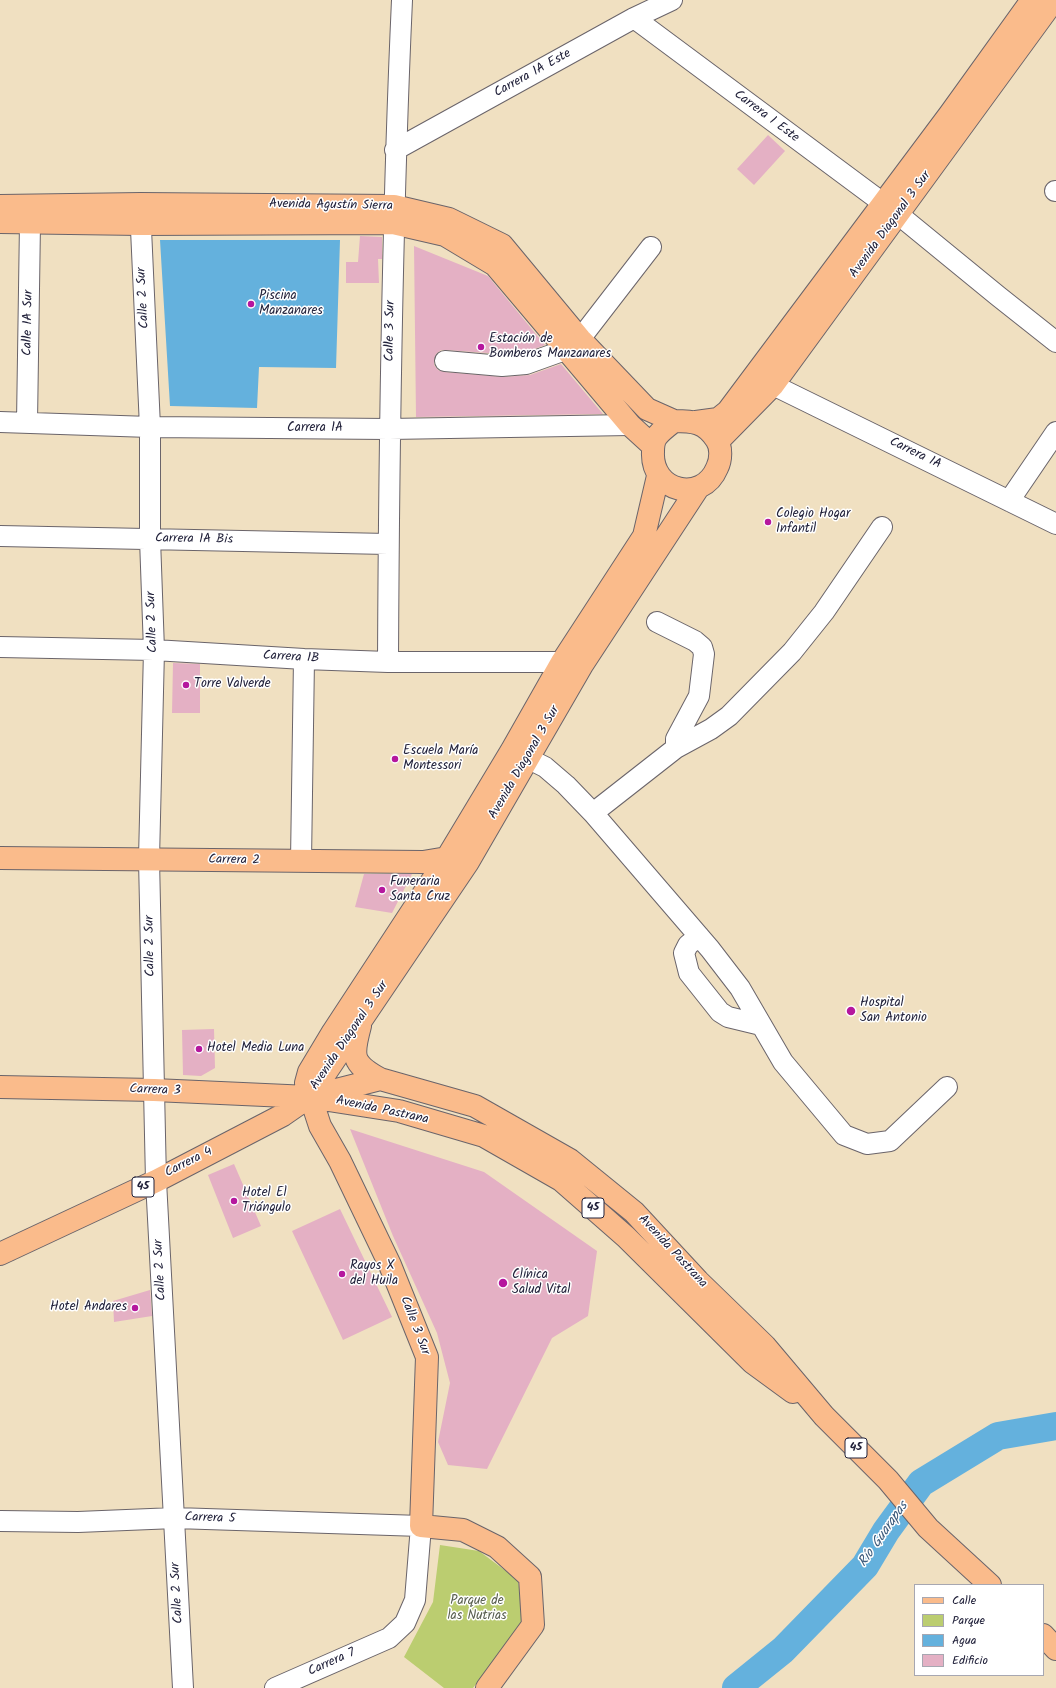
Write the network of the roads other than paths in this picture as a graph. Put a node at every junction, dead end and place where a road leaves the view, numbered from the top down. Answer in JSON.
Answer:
{"nodes":[{"id":1,"x":402,"y":0,"type":"edge"},
{"id":2,"x":672,"y":0,"type":"edge"},
{"id":3,"x":1032,"y":0,"type":"edge"},
{"id":4,"x":1054,"y":0,"type":"edge"},
{"id":5,"x":634,"y":18,"type":"junction"},
{"id":6,"x":395,"y":150,"type":"junction"},
{"id":7,"x":0,"y":206,"type":"edge"},
{"id":8,"x":891,"y":209,"type":"junction"},
{"id":9,"x":140,"y":214,"type":"junction"},
{"id":10,"x":393,"y":215,"type":"junction"},
{"id":11,"x":0,"y":222,"type":"edge"},
{"id":12,"x":30,"y":223,"type":"junction"},
{"id":13,"x":651,"y":247,"type":"dead end"},
{"id":14,"x":1056,"y":342,"type":"edge"},
{"id":15,"x":573,"y":344,"type":"junction"},
{"id":16,"x":445,"y":361,"type":"dead end"},
{"id":17,"x":773,"y":385,"type":"junction"},
{"id":18,"x":674,"y":421,"type":"junction"},
{"id":19,"x":0,"y":422,"type":"edge"},
{"id":20,"x":27,"y":422,"type":"junction"},
{"id":21,"x":696,"y":422,"type":"junction"},
{"id":22,"x":630,"y":425,"type":"junction"},
{"id":23,"x":150,"y":427,"type":"junction"},
{"id":24,"x":389,"y":429,"type":"junction"},
{"id":25,"x":1056,"y":432,"type":"edge"},
{"id":26,"x":718,"y":441,"type":"junction"},
{"id":27,"x":653,"y":446,"type":"junction"},
{"id":28,"x":658,"y":476,"type":"junction"},
{"id":29,"x":698,"y":488,"type":"junction"},
{"id":30,"x":1009,"y":501,"type":"junction"},
{"id":31,"x":1056,"y":524,"type":"edge"},
{"id":32,"x":882,"y":527,"type":"dead end"},
{"id":33,"x":0,"y":536,"type":"edge"},
{"id":34,"x":150,"y":539,"type":"junction"},
{"id":35,"x":388,"y":544,"type":"junction"},
{"id":36,"x":657,"y":622,"type":"dead end"},
{"id":37,"x":0,"y":646,"type":"edge"},
{"id":38,"x":154,"y":650,"type":"junction"},
{"id":39,"x":304,"y":659,"type":"junction"},
{"id":40,"x":388,"y":662,"type":"junction"},
{"id":41,"x":572,"y":664,"type":"junction"},
{"id":42,"x":676,"y":748,"type":"junction"},
{"id":43,"x":519,"y":754,"type":"junction"},
{"id":44,"x":593,"y":813,"type":"junction"},
{"id":45,"x":0,"y":858,"type":"edge"},
{"id":46,"x":447,"y":858,"type":"junction"},
{"id":47,"x":149,"y":859,"type":"junction"},
{"id":48,"x":302,"y":861,"type":"junction"},
{"id":49,"x":468,"y":862,"type":"junction"},
{"id":50,"x":699,"y":936,"type":"junction"},
{"id":51,"x":362,"y":1017,"type":"junction"},
{"id":52,"x":761,"y":1024,"type":"junction"},
{"id":53,"x":380,"y":1079,"type":"junction"},
{"id":54,"x":0,"y":1087,"type":"edge"},
{"id":55,"x":947,"y":1087,"type":"dead end"},
{"id":56,"x":154,"y":1090,"type":"junction"},
{"id":57,"x":309,"y":1097,"type":"junction"},
{"id":58,"x":156,"y":1180,"type":"junction"},
{"id":59,"x":0,"y":1254,"type":"edge"},
{"id":60,"x":824,"y":1416,"type":"junction"},
{"id":61,"x":175,"y":1518,"type":"junction"},
{"id":62,"x":0,"y":1521,"type":"edge"},
{"id":63,"x":421,"y":1526,"type":"junction"},
{"id":64,"x":989,"y":1584,"type":"edge"},
{"id":65,"x":1044,"y":1636,"type":"edge"},
{"id":66,"x":389,"y":1638,"type":"joint"},
{"id":67,"x":1056,"y":1649,"type":"edge"},
{"id":68,"x":183,"y":1688,"type":"edge"},
{"id":69,"x":275,"y":1688,"type":"edge"},
{"id":70,"x":487,"y":1688,"type":"edge"}],
"edges":[{"from":1,"to":6,"type":"street","name":"Calle 3 Sur"},
{"from":2,"to":5,"type":"street","name":"Carrera 1A Este"},
{"from":3,"to":8,"type":"main road","name":"Avenida Diagonal 3 Sur"},
{"from":4,"to":8,"type":"main road","name":"Avenida Diagonal 3 Sur"},
{"from":5,"to":6,"type":"street","name":"Carrera 1A Este"},
{"from":5,"to":8,"type":"street","name":"Carrera 1 Este"},
{"from":6,"to":10,"type":"street","name":"Calle 3 Sur"},
{"from":7,"to":9,"type":"main road","name":"Avenida Agustín Sierra"},
{"from":8,"to":14,"type":"street","name":"Carrera 1 Este"},
{"from":8,"to":17,"type":"main road","name":"Avenida Diagonal 3 Sur"},
{"from":8,"to":21,"type":"main road","name":"Avenida Diagonal 3 Sur"},
{"from":9,"to":10,"type":"main road","name":"Avenida Agustín Sierra"},
{"from":9,"to":12,"type":"main road","name":"Avenida Agustín Sierra"},
{"from":9,"to":23,"type":"street","name":"Calle 2 Sur"},
{"from":10,"to":15,"type":"main road","name":"Avenida Agustín Sierra"},
{"from":10,"to":24,"type":"street","name":"Calle 3 Sur"},
{"from":11,"to":12,"type":"main road","name":"Avenida Agustín Sierra"},
{"from":12,"to":20,"type":"street","name":"Calle 1A Sur"},
{"from":13,"to":15,"type":"street"},
{"from":15,"to":16,"type":"street"},
{"from":15,"to":18,"type":"main road","name":"Avenida Agustín Sierra"},
{"from":15,"to":22,"type":"main road","name":"Avenida Agustín Sierra"},
{"from":17,"to":26,"type":"main road","name":"Avenida Diagonal 3 Sur"},
{"from":17,"to":30,"type":"street","name":"Carrera 1A"},
{"from":18,"to":21,"type":"main road"},
{"from":18,"to":27,"type":"main road"},
{"from":19,"to":20,"type":"street","name":"Carrera 1A"},
{"from":20,"to":23,"type":"street","name":"Carrera 1A"},
{"from":21,"to":26,"type":"main road"},
{"from":22,"to":24,"type":"street","name":"Carrera 1A"},
{"from":22,"to":27,"type":"main road","name":"Avenida Agustín Sierra"},
{"from":23,"to":24,"type":"street","name":"Carrera 1A"},
{"from":23,"to":34,"type":"street","name":"Calle 2 Sur"},
{"from":24,"to":35,"type":"street","name":"Calle 3 Sur"},
{"from":25,"to":30,"type":"street"},
{"from":26,"to":29,"type":"main road"},
{"from":27,"to":28,"type":"main road"},
{"from":28,"to":29,"type":"main road"},
{"from":28,"to":41,"type":"main road","name":"Avenida Diagonal 3 Sur"},
{"from":29,"to":41,"type":"main road","name":"Avenida Diagonal 3 Sur"},
{"from":30,"to":31,"type":"street","name":"Carrera 1A"},
{"from":32,"to":42,"type":"street"},
{"from":33,"to":34,"type":"street","name":"Carrera 1A Bis"},
{"from":34,"to":35,"type":"street","name":"Carrera 1A Bis"},
{"from":34,"to":38,"type":"street","name":"Calle 2 Sur"},
{"from":35,"to":40,"type":"street","name":"Calle 3 Sur"},
{"from":36,"to":42,"type":"street"},
{"from":37,"to":38,"type":"street","name":"Carrera 1B"},
{"from":38,"to":39,"type":"street","name":"Carrera 1B"},
{"from":38,"to":47,"type":"street","name":"Calle 2 Sur"},
{"from":39,"to":40,"type":"street","name":"Carrera 1B"},
{"from":39,"to":48,"type":"street"},
{"from":40,"to":41,"type":"street","name":"Carrera 1B"},
{"from":41,"to":43,"type":"main road","name":"Avenida Diagonal 3 Sur"},
{"from":42,"to":44,"type":"street"},
{"from":43,"to":44,"type":"street"},
{"from":43,"to":46,"type":"main road","name":"Avenida Diagonal 3 Sur"},
{"from":43,"to":49,"type":"main road","name":"Avenida Diagonal 3 Sur"},
{"from":44,"to":50,"type":"street"},
{"from":45,"to":47,"type":"main road","name":"Carrera 2"},
{"from":46,"to":48,"type":"main road","name":"Carrera 2"},
{"from":46,"to":49,"type":"main road","name":"Carrera 2"},
{"from":46,"to":57,"type":"main road","name":"Avenida Diagonal 3 Sur"},
{"from":47,"to":48,"type":"main road","name":"Carrera 2"},
{"from":47,"to":56,"type":"street","name":"Calle 2 Sur"},
{"from":49,"to":51,"type":"main road","name":"Avenida Diagonal 3 Sur"},
{"from":50,"to":52,"type":"street"},
{"from":50,"to":52,"type":"street"},
{"from":51,"to":53,"type":"main road"},
{"from":51,"to":57,"type":"main road","name":"Avenida Diagonal 3 Sur","number":"45"},
{"from":52,"to":55,"type":"street"},
{"from":53,"to":57,"type":"main road","name":"Avenida Pastrana"},
{"from":53,"to":60,"type":"main road","name":"Avenida Pastrana"},
{"from":54,"to":56,"type":"main road","name":"Carrera 3"},
{"from":56,"to":57,"type":"main road","name":"Carrera 3"},
{"from":56,"to":58,"type":"street","name":"Calle 2 Sur"},
{"from":57,"to":58,"type":"main road","name":"Carrera 4","number":"45"},
{"from":57,"to":60,"type":"main road","name":"Avenida Pastrana","number":"45"},
{"from":57,"to":63,"type":"main road","name":"Calle 3 Sur"},
{"from":58,"to":59,"type":"main road","name":"Carrera 4","number":"45"},
{"from":58,"to":61,"type":"street","name":"Calle 2 Sur"},
{"from":60,"to":64,"type":"main road","name":"Avenida Pastrana","number":"45"},
{"from":61,"to":62,"type":"street","name":"Carrera 5"},
{"from":61,"to":63,"type":"street","name":"Carrera 5"},
{"from":61,"to":68,"type":"street","name":"Calle 2 Sur"},
{"from":63,"to":66,"type":"street","name":"Calle 3 Sur"},
{"from":63,"to":70,"type":"main road"},
{"from":65,"to":67,"type":"main road"},
{"from":66,"to":69,"type":"street","name":"Carrera 7"}]}
